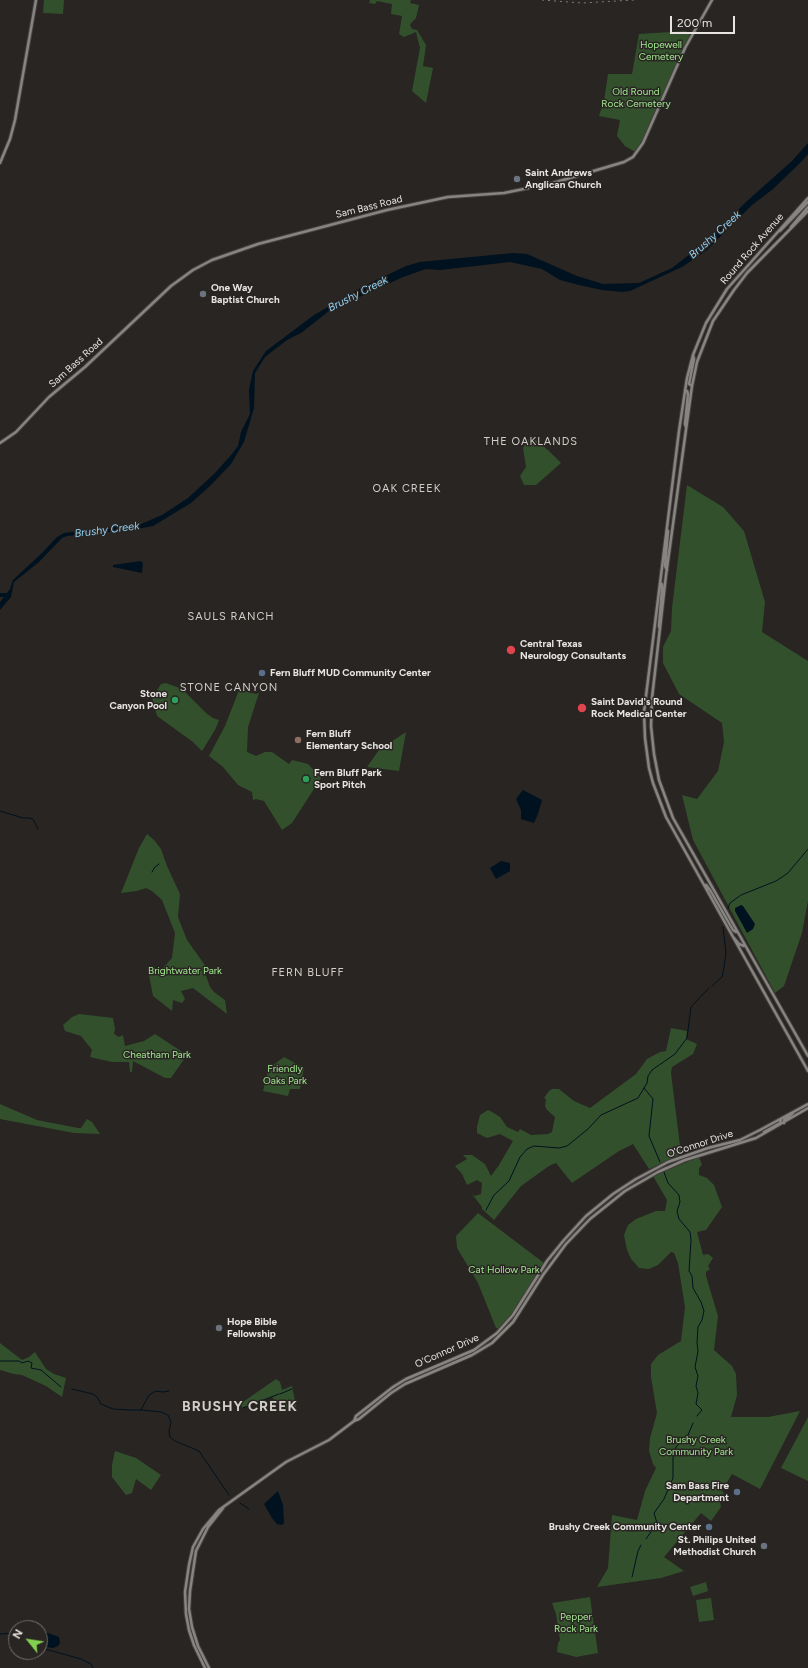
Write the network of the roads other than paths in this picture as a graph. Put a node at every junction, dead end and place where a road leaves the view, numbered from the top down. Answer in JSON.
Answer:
{"nodes":[{"id":1,"x":36,"y":0,"type":"edge"},
{"id":2,"x":712,"y":0,"type":"edge"},
{"id":3,"x":0,"y":163,"type":"edge"},
{"id":4,"x":808,"y":198,"type":"edge"},
{"id":5,"x":808,"y":202,"type":"edge"},
{"id":6,"x":808,"y":207,"type":"edge"},
{"id":7,"x":808,"y":211,"type":"edge"},
{"id":8,"x":778,"y":233,"type":"junction"},
{"id":9,"x":784,"y":235,"type":"junction"},
{"id":10,"x":693,"y":355,"type":"junction"},
{"id":11,"x":692,"y":386,"type":"junction"},
{"id":12,"x":685,"y":390,"type":"junction"},
{"id":13,"x":686,"y":427,"type":"junction"},
{"id":14,"x":0,"y":443,"type":"edge"},
{"id":15,"x":674,"y":476,"type":"junction"},
{"id":16,"x":680,"y":477,"type":"junction"},
{"id":17,"x":673,"y":482,"type":"junction"},
{"id":18,"x":679,"y":482,"type":"junction"},
{"id":19,"x":667,"y":527,"type":"junction"},
{"id":20,"x":667,"y":570,"type":"junction"},
{"id":21,"x":660,"y":583,"type":"junction"},
{"id":22,"x":660,"y":630,"type":"junction"},
{"id":23,"x":650,"y":658,"type":"junction"},
{"id":24,"x":656,"y":659,"type":"junction"},
{"id":25,"x":704,"y":886,"type":"junction"},
{"id":26,"x":718,"y":910,"type":"junction"},
{"id":27,"x":738,"y":934,"type":"junction"},
{"id":28,"x":745,"y":946,"type":"junction"},
{"id":29,"x":808,"y":1056,"type":"edge"},
{"id":30,"x":808,"y":1070,"type":"edge"},
{"id":31,"x":808,"y":1104,"type":"edge"},
{"id":32,"x":808,"y":1108,"type":"edge"},
{"id":33,"x":796,"y":1110,"type":"junction"},
{"id":34,"x":781,"y":1119,"type":"junction"},
{"id":35,"x":784,"y":1123,"type":"junction"},
{"id":36,"x":758,"y":1137,"type":"junction"},
{"id":37,"x":354,"y":1421,"type":"junction"},
{"id":38,"x":223,"y":1507,"type":"junction"},
{"id":39,"x":205,"y":1668,"type":"edge"},
{"id":40,"x":209,"y":1668,"type":"edge"}],
"edges":[{"from":1,"to":3,"type":"main road"},
{"from":2,"to":14,"type":"main road","name":"Sam Bass Road"},
{"from":4,"to":8,"type":"main road","name":"Round Rock Avenue"},
{"from":5,"to":8,"type":"main road"},
{"from":6,"to":9,"type":"main road"},
{"from":7,"to":9,"type":"main road","name":"Round Rock Avenue"},
{"from":8,"to":10,"type":"main road","name":"Round Rock Avenue"},
{"from":9,"to":11,"type":"main road","name":"Round Rock Avenue"},
{"from":10,"to":11,"type":"main road"},
{"from":10,"to":12,"type":"main road"},
{"from":11,"to":13,"type":"main road"},
{"from":12,"to":13,"type":"main road"},
{"from":12,"to":15,"type":"main road"},
{"from":13,"to":16,"type":"main road"},
{"from":15,"to":16,"type":"main road"},
{"from":15,"to":17,"type":"main road"},
{"from":16,"to":18,"type":"main road"},
{"from":17,"to":18,"type":"main road"},
{"from":17,"to":19,"type":"main road"},
{"from":18,"to":20,"type":"main road"},
{"from":19,"to":20,"type":"main road"},
{"from":19,"to":21,"type":"main road"},
{"from":20,"to":22,"type":"main road"},
{"from":21,"to":22,"type":"main road"},
{"from":21,"to":23,"type":"main road"},
{"from":22,"to":24,"type":"main road"},
{"from":23,"to":24,"type":"main road"},
{"from":23,"to":25,"type":"main road"},
{"from":24,"to":27,"type":"main road"},
{"from":25,"to":26,"type":"main road"},
{"from":25,"to":27,"type":"main road"},
{"from":26,"to":28,"type":"main road"},
{"from":26,"to":30,"type":"main road"},
{"from":27,"to":28,"type":"main road"},
{"from":28,"to":29,"type":"main road"},
{"from":31,"to":33,"type":"main road","name":"O'Connor Drive"},
{"from":32,"to":35,"type":"main road","name":"O'Connor Drive"},
{"from":33,"to":34,"type":"main road","name":"O'Connor Drive"},
{"from":33,"to":35,"type":"main road"},
{"from":34,"to":36,"type":"main road"},
{"from":34,"to":37,"type":"main road","name":"O'Connor Drive"},
{"from":35,"to":36,"type":"main road","name":"O'Connor Drive"},
{"from":36,"to":37,"type":"main road","name":"O'Connor Drive"},
{"from":37,"to":38,"type":"main road","name":"O'Connor Drive"},
{"from":38,"to":39,"type":"main road","name":"O'Connor Drive"},
{"from":38,"to":40,"type":"main road","name":"O'Connor Drive"}]}
